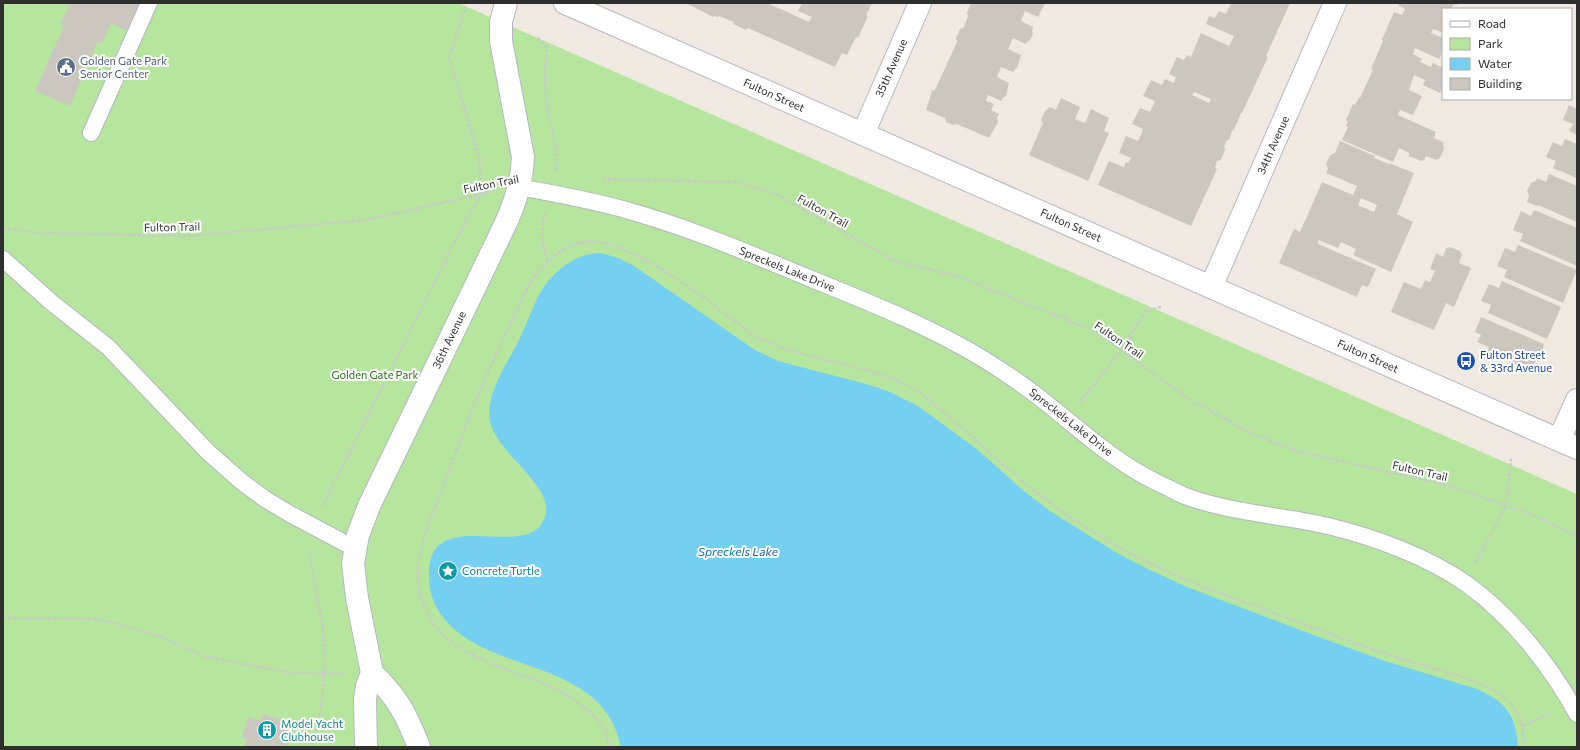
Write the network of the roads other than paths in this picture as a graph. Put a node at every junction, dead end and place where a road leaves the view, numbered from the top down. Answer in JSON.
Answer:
{"nodes":[{"id":1,"x":149,"y":3,"type":"edge"},
{"id":2,"x":506,"y":3,"type":"edge"},
{"id":3,"x":565,"y":3,"type":"edge"},
{"id":4,"x":920,"y":3,"type":"edge"},
{"id":5,"x":1335,"y":3,"type":"edge"},
{"id":6,"x":91,"y":133,"type":"dead end"},
{"id":7,"x":862,"y":134,"type":"junction"},
{"id":8,"x":519,"y":187,"type":"junction"},
{"id":9,"x":3,"y":259,"type":"edge"},
{"id":10,"x":1210,"y":287,"type":"junction"},
{"id":11,"x":1577,"y":400,"type":"edge"},
{"id":12,"x":1568,"y":444,"type":"edge"},
{"id":13,"x":354,"y":548,"type":"junction"},
{"id":14,"x":372,"y":673,"type":"junction"},
{"id":15,"x":1577,"y":714,"type":"edge"},
{"id":16,"x":366,"y":747,"type":"edge"},
{"id":17,"x":419,"y":747,"type":"edge"}],
"edges":[{"from":1,"to":6,"type":"lane"},
{"from":2,"to":8,"type":"street","name":"36th Avenue"},
{"from":3,"to":7,"type":"street","name":"Fulton Street"},
{"from":4,"to":7,"type":"street","name":"35th Avenue"},
{"from":5,"to":10,"type":"street","name":"34th Avenue"},
{"from":7,"to":10,"type":"street","name":"Fulton Street"},
{"from":8,"to":13,"type":"street","name":"36th Avenue"},
{"from":8,"to":15,"type":"lane","name":"Spreckels Lake Drive"},
{"from":9,"to":13,"type":"lane"},
{"from":10,"to":12,"type":"street","name":"Fulton Street"},
{"from":11,"to":12,"type":"street"},
{"from":13,"to":14,"type":"street","name":"36th Avenue"},
{"from":14,"to":16,"type":"street","name":"36th Avenue"},
{"from":14,"to":17,"type":"street"}]}
